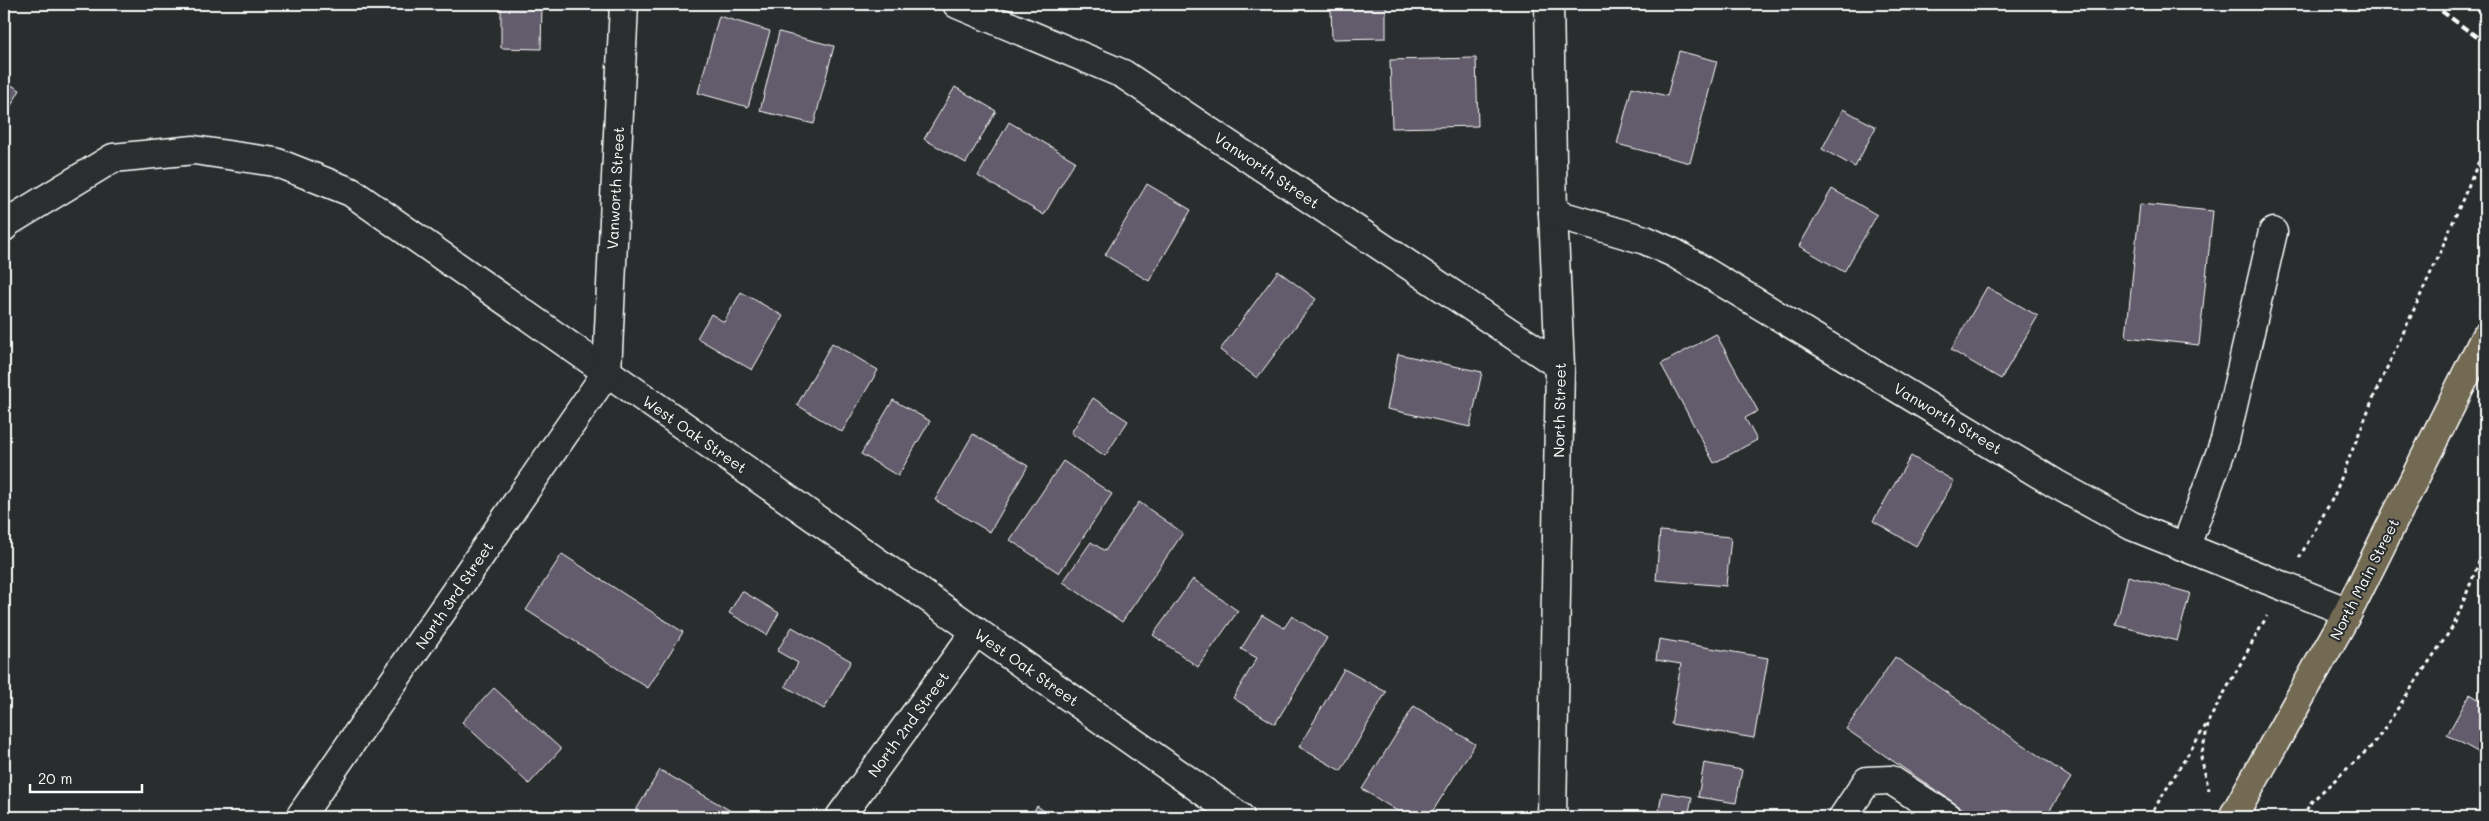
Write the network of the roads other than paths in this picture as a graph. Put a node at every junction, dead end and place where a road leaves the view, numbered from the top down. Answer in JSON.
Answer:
{"nodes":[{"id":1,"x":624,"y":4,"type":"edge"},
{"id":2,"x":957,"y":4,"type":"edge"},
{"id":3,"x":1549,"y":4,"type":"edge"},
{"id":4,"x":1553,"y":213,"type":"junction"},
{"id":5,"x":4,"y":227,"type":"edge"},
{"id":6,"x":2273,"y":232,"type":"dead end"},
{"id":7,"x":2485,"y":337,"type":"edge"},
{"id":8,"x":1560,"y":366,"type":"junction"},
{"id":9,"x":607,"y":372,"type":"junction"},
{"id":10,"x":2186,"y":546,"type":"junction"},
{"id":11,"x":2348,"y":612,"type":"junction"},
{"id":12,"x":976,"y":631,"type":"junction"},
{"id":13,"x":300,"y":817,"type":"edge"},
{"id":14,"x":840,"y":817,"type":"edge"},
{"id":15,"x":1240,"y":817,"type":"edge"},
{"id":16,"x":1552,"y":817,"type":"edge"},
{"id":17,"x":1843,"y":817,"type":"edge"},
{"id":18,"x":1948,"y":817,"type":"edge"},
{"id":19,"x":2233,"y":817,"type":"edge"}],
"edges":[{"from":1,"to":9,"type":"street","name":"Vanworth Street"},
{"from":2,"to":8,"type":"street","name":"Vanworth Street"},
{"from":3,"to":4,"type":"street","name":"North Street"},
{"from":4,"to":8,"type":"street","name":"North Street"},
{"from":4,"to":10,"type":"street","name":"Vanworth Street"},
{"from":5,"to":9,"type":"street","name":"West Oak Street"},
{"from":6,"to":10,"type":"street"},
{"from":7,"to":11,"type":"main road","name":"North Main Street"},
{"from":8,"to":16,"type":"street","name":"North Street"},
{"from":9,"to":12,"type":"street","name":"West Oak Street"},
{"from":9,"to":13,"type":"street","name":"North 3rd Street"},
{"from":10,"to":11,"type":"street","name":"Vanworth Street"},
{"from":11,"to":19,"type":"main road","name":"North Main Street"},
{"from":12,"to":14,"type":"street","name":"North 2nd Street"},
{"from":12,"to":15,"type":"street","name":"West Oak Street"},
{"from":17,"to":18,"type":"street"}]}
